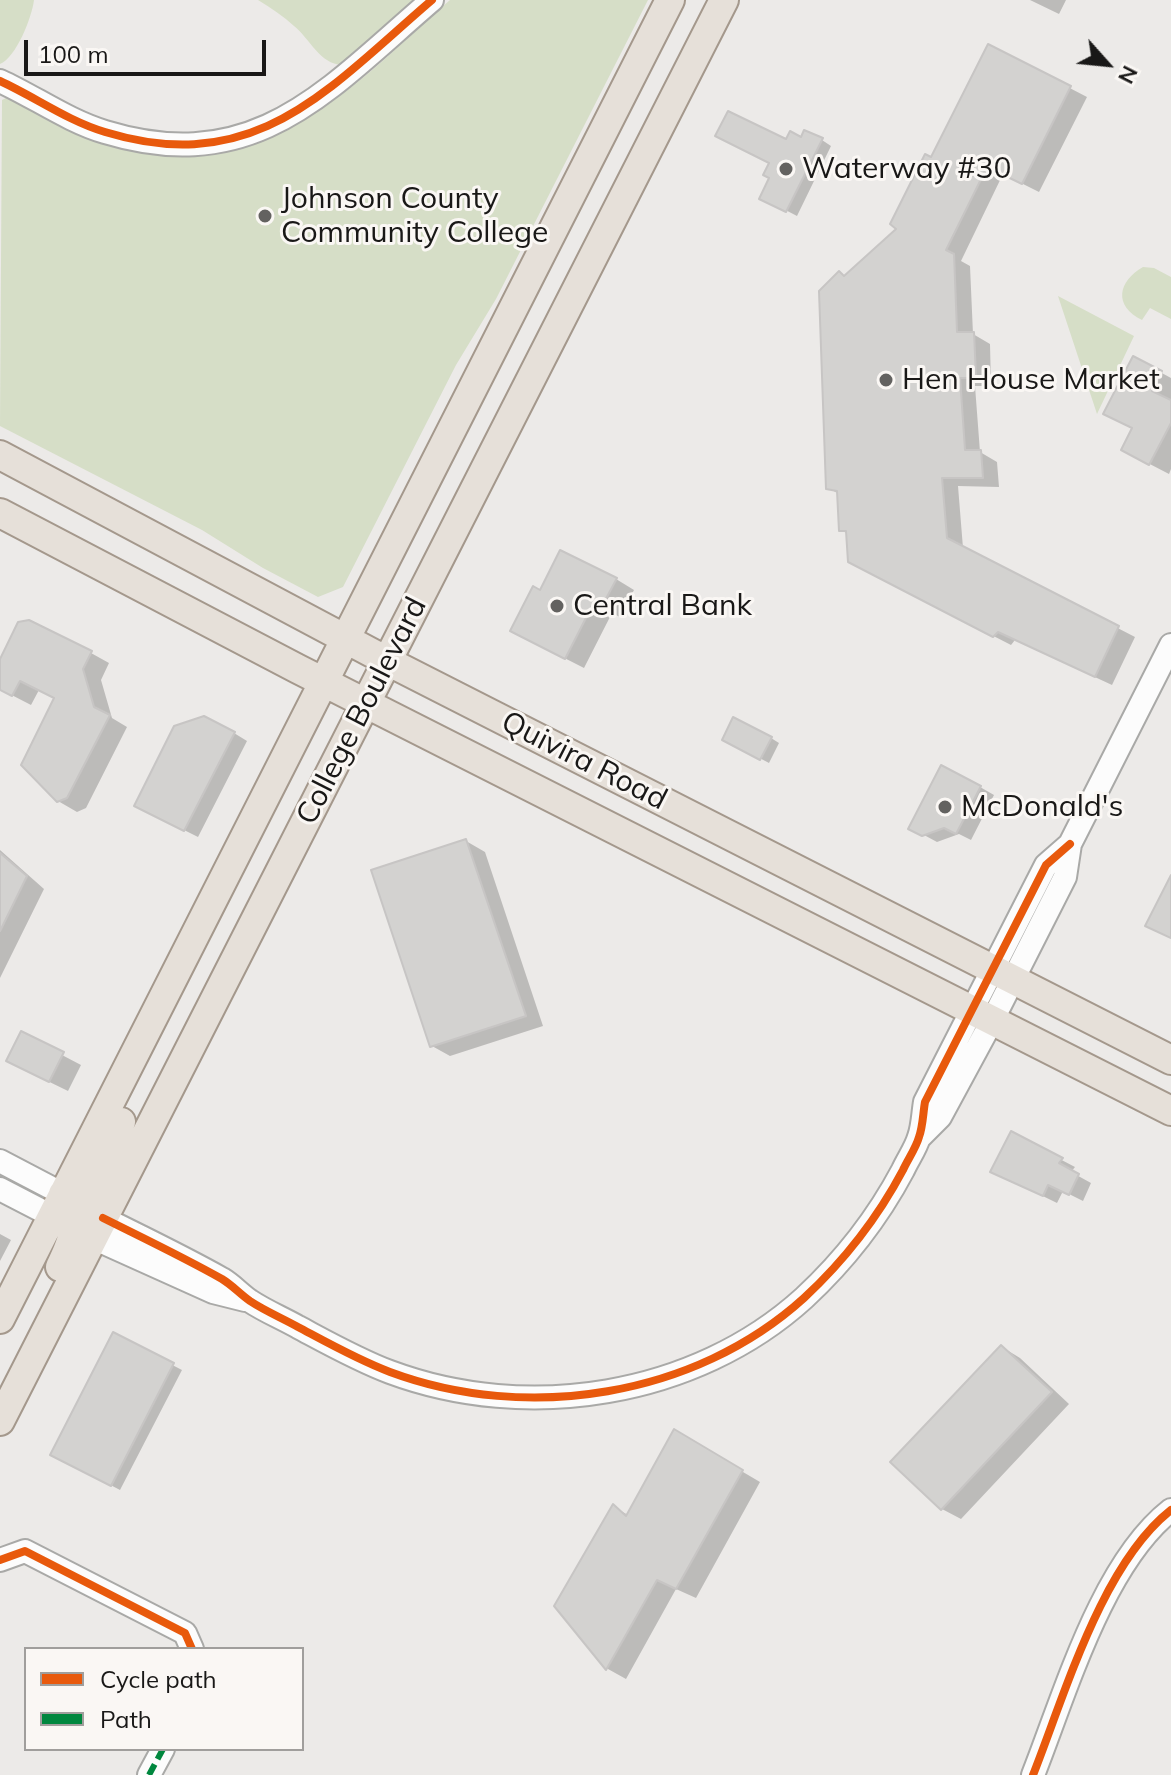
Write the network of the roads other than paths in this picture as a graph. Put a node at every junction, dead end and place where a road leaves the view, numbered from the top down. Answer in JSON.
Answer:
{"nodes":[{"id":1,"x":432,"y":0,"type":"edge"},
{"id":2,"x":670,"y":0,"type":"edge"},
{"id":3,"x":724,"y":0,"type":"edge"},
{"id":4,"x":0,"y":81,"type":"edge"},
{"id":5,"x":0,"y":455,"type":"edge"},
{"id":6,"x":0,"y":513,"type":"edge"},
{"id":7,"x":346,"y":638,"type":"junction"},
{"id":8,"x":1171,"y":645,"type":"edge"},
{"id":9,"x":389,"y":662,"type":"junction"},
{"id":10,"x":325,"y":683,"type":"junction"},
{"id":11,"x":365,"y":703,"type":"junction"},
{"id":12,"x":1002,"y":974,"type":"junction"},
{"id":13,"x":982,"y":1014,"type":"junction"},
{"id":14,"x":146,"y":1032,"type":"junction"},
{"id":15,"x":1171,"y":1060,"type":"edge"},
{"id":16,"x":1171,"y":1111,"type":"edge"},
{"id":17,"x":0,"y":1161,"type":"edge"},
{"id":18,"x":0,"y":1189,"type":"edge"},
{"id":19,"x":58,"y":1205,"type":"junction"},
{"id":20,"x":98,"y":1228,"type":"junction"},
{"id":21,"x":0,"y":1319,"type":"edge"},
{"id":22,"x":6,"y":1410,"type":"edge"},
{"id":23,"x":1171,"y":1510,"type":"edge"},
{"id":24,"x":0,"y":1560,"type":"edge"},
{"id":25,"x":191,"y":1647,"type":"edge"},
{"id":26,"x":162,"y":1751,"type":"edge"},
{"id":27,"x":149,"y":1775,"type":"edge"},
{"id":28,"x":1033,"y":1775,"type":"edge"}],
"edges":[{"from":1,"to":4,"type":"street"},
{"from":2,"to":7,"type":"main road","name":"College Boulevard"},
{"from":3,"to":9,"type":"main road","name":"College Boulevard"},
{"from":5,"to":7,"type":"main road","name":"Quivira Road"},
{"from":6,"to":10,"type":"main road","name":"Quivira Road"},
{"from":7,"to":9,"type":"main road","name":"Quivira Road"},
{"from":7,"to":10,"type":"main road","name":"College Boulevard"},
{"from":8,"to":12,"type":"street"},
{"from":9,"to":11,"type":"main road","name":"College Boulevard"},
{"from":9,"to":12,"type":"main road","name":"Quivira Road"},
{"from":10,"to":11,"type":"main road","name":"Quivira Road"},
{"from":10,"to":14,"type":"main road","name":"College Boulevard"},
{"from":11,"to":13,"type":"main road","name":"Quivira Road"},
{"from":11,"to":20,"type":"main road","name":"College Boulevard"},
{"from":12,"to":13,"type":"street"},
{"from":12,"to":15,"type":"main road","name":"Quivira Road"},
{"from":13,"to":16,"type":"main road","name":"Quivira Road"},
{"from":13,"to":20,"type":"street"},
{"from":14,"to":19,"type":"main road","name":"College Boulevard"},
{"from":14,"to":20,"type":"main road"},
{"from":17,"to":19,"type":"street"},
{"from":18,"to":19,"type":"street"},
{"from":19,"to":21,"type":"main road","name":"College Boulevard"},
{"from":19,"to":22,"type":"main road"},
{"from":20,"to":22,"type":"main road","name":"College Boulevard"},
{"from":23,"to":28,"type":"street"},
{"from":24,"to":25,"type":"street"},
{"from":26,"to":27,"type":"street"}]}
